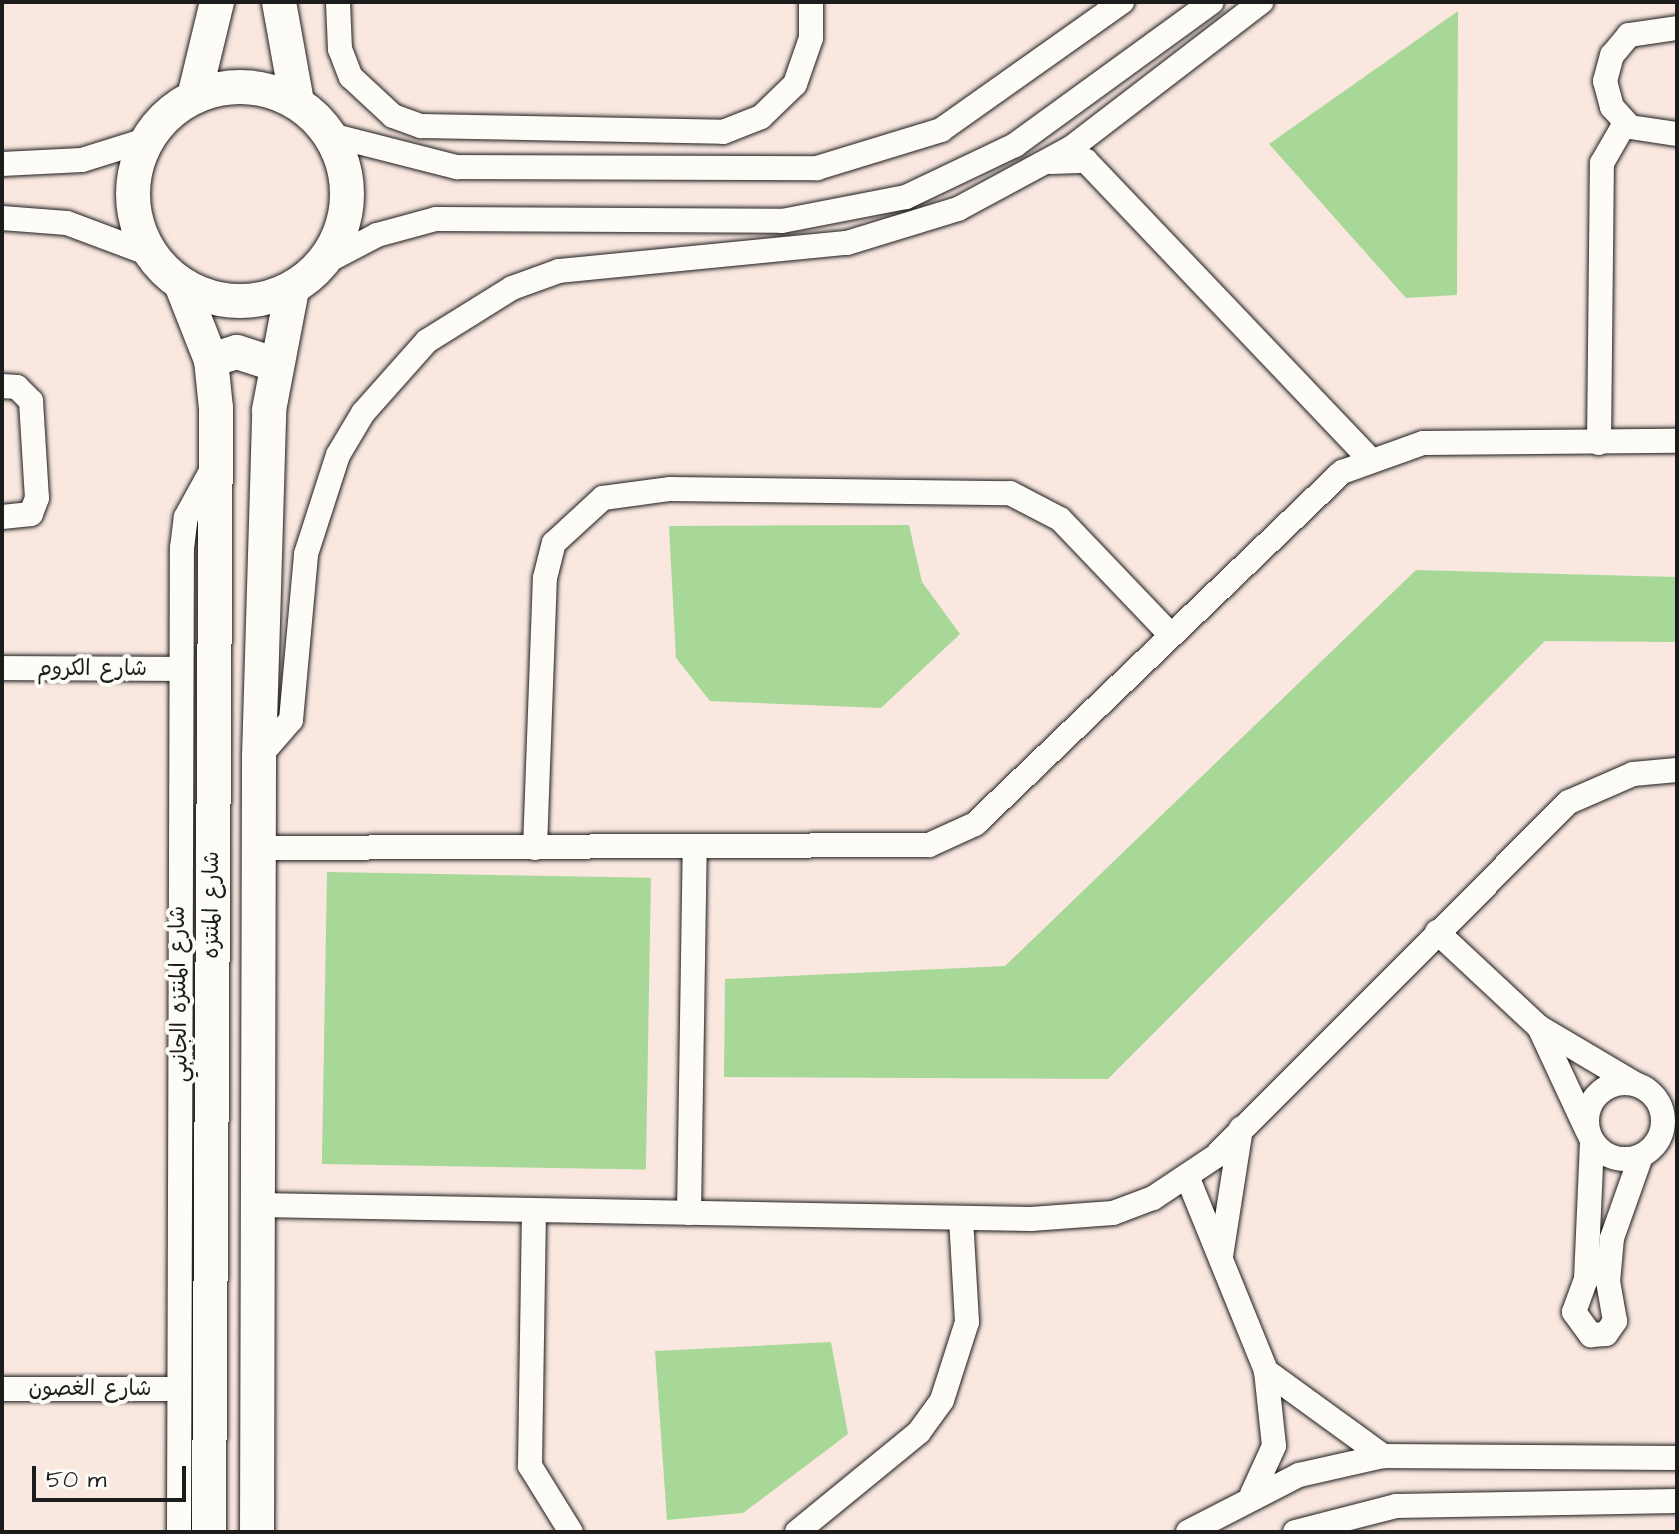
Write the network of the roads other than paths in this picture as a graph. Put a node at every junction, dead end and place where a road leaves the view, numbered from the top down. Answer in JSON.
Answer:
{"nodes":[{"id":1,"x":217,"y":2,"type":"edge"},
{"id":2,"x":279,"y":2,"type":"edge"},
{"id":3,"x":338,"y":2,"type":"edge"},
{"id":4,"x":811,"y":2,"type":"edge"},
{"id":5,"x":1122,"y":2,"type":"edge"},
{"id":6,"x":1212,"y":2,"type":"edge"},
{"id":7,"x":1261,"y":2,"type":"edge"},
{"id":8,"x":1677,"y":28,"type":"edge"},
{"id":9,"x":1086,"y":92,"type":"junction"},
{"id":10,"x":194,"y":97,"type":"junction"},
{"id":11,"x":297,"y":102,"type":"junction"},
{"id":12,"x":1625,"y":123,"type":"junction"},
{"id":13,"x":1096,"y":131,"type":"junction"},
{"id":14,"x":1677,"y":134,"type":"edge"},
{"id":15,"x":331,"y":135,"type":"junction"},
{"id":16,"x":146,"y":140,"type":"junction"},
{"id":17,"x":1015,"y":145,"type":"junction"},
{"id":18,"x":1086,"y":161,"type":"junction"},
{"id":19,"x":1043,"y":163,"type":"junction"},
{"id":20,"x":2,"y":164,"type":"edge"},
{"id":21,"x":2,"y":218,"type":"edge"},
{"id":22,"x":720,"y":223,"type":"junction"},
{"id":23,"x":721,"y":252,"type":"junction"},
{"id":24,"x":150,"y":254,"type":"junction"},
{"id":25,"x":322,"y":264,"type":"junction"},
{"id":26,"x":181,"y":284,"type":"junction"},
{"id":27,"x":292,"y":289,"type":"junction"},
{"id":28,"x":211,"y":360,"type":"junction"},
{"id":29,"x":275,"y":364,"type":"junction"},
{"id":30,"x":2,"y":386,"type":"edge"},
{"id":31,"x":1677,"y":441,"type":"edge"},
{"id":32,"x":1599,"y":443,"type":"junction"},
{"id":33,"x":1369,"y":458,"type":"junction"},
{"id":34,"x":215,"y":464,"type":"junction"},
{"id":35,"x":2,"y":517,"type":"edge"},
{"id":36,"x":1168,"y":632,"type":"junction"},
{"id":37,"x":2,"y":668,"type":"edge"},
{"id":38,"x":181,"y":669,"type":"junction"},
{"id":39,"x":212,"y":757,"type":"junction"},
{"id":40,"x":259,"y":757,"type":"junction"},
{"id":41,"x":1677,"y":770,"type":"edge"},
{"id":42,"x":260,"y":848,"type":"junction"},
{"id":43,"x":535,"y":848,"type":"junction"},
{"id":44,"x":695,"y":848,"type":"junction"},
{"id":45,"x":1437,"y":932,"type":"junction"},
{"id":46,"x":1539,"y":1027,"type":"junction"},
{"id":47,"x":1641,"y":1086,"type":"junction"},
{"id":48,"x":1677,"y":1087,"type":"edge"},
{"id":49,"x":1241,"y":1129,"type":"junction"},
{"id":50,"x":1590,"y":1136,"type":"junction"},
{"id":51,"x":1659,"y":1144,"type":"edge"},
{"id":52,"x":1187,"y":1176,"type":"junction"},
{"id":53,"x":258,"y":1205,"type":"junction"},
{"id":54,"x":534,"y":1210,"type":"junction"},
{"id":55,"x":689,"y":1213,"type":"junction"},
{"id":56,"x":961,"y":1218,"type":"junction"},
{"id":57,"x":1220,"y":1258,"type":"junction"},
{"id":58,"x":262,"y":1316,"type":"junction"},
{"id":59,"x":212,"y":1317,"type":"junction"},
{"id":60,"x":1266,"y":1371,"type":"junction"},
{"id":61,"x":2,"y":1389,"type":"edge"},
{"id":62,"x":178,"y":1389,"type":"junction"},
{"id":63,"x":1383,"y":1456,"type":"junction"},
{"id":64,"x":1677,"y":1458,"type":"edge"},
{"id":65,"x":1252,"y":1494,"type":"junction"},
{"id":66,"x":1677,"y":1501,"type":"edge"},
{"id":67,"x":179,"y":1532,"type":"edge"},
{"id":68,"x":209,"y":1532,"type":"edge"},
{"id":69,"x":257,"y":1532,"type":"edge"},
{"id":70,"x":571,"y":1532,"type":"edge"},
{"id":71,"x":797,"y":1532,"type":"edge"},
{"id":72,"x":1188,"y":1532,"type":"edge"},
{"id":73,"x":1295,"y":1532,"type":"edge"}],
"edges":[{"from":1,"to":10,"type":"street"},
{"from":2,"to":11,"type":"street"},
{"from":3,"to":4,"type":"street"},
{"from":5,"to":15,"type":"street"},
{"from":6,"to":9,"type":"street"},
{"from":7,"to":13,"type":"street"},
{"from":8,"to":12,"type":"street"},
{"from":9,"to":13,"type":"street"},
{"from":9,"to":17,"type":"street"},
{"from":10,"to":11,"type":"street"},
{"from":10,"to":16,"type":"street"},
{"from":11,"to":15,"type":"street"},
{"from":12,"to":14,"type":"street"},
{"from":12,"to":32,"type":"street"},
{"from":13,"to":18,"type":"street"},
{"from":13,"to":19,"type":"street"},
{"from":15,"to":25,"type":"street"},
{"from":16,"to":20,"type":"street"},
{"from":16,"to":24,"type":"street"},
{"from":17,"to":19,"type":"street"},
{"from":17,"to":22,"type":"street"},
{"from":18,"to":19,"type":"street"},
{"from":18,"to":33,"type":"street"},
{"from":19,"to":23,"type":"street"},
{"from":21,"to":24,"type":"street"},
{"from":22,"to":23,"type":"street"},
{"from":22,"to":25,"type":"street"},
{"from":23,"to":40,"type":"street"},
{"from":24,"to":26,"type":"street"},
{"from":25,"to":27,"type":"street"},
{"from":26,"to":27,"type":"street"},
{"from":26,"to":28,"type":"street","name":"شارع المنتزه"},
{"from":27,"to":29,"type":"street"},
{"from":28,"to":29,"type":"street"},
{"from":28,"to":34,"type":"street","name":"شارع المنتزه"},
{"from":29,"to":40,"type":"street"},
{"from":30,"to":35,"type":"street"},
{"from":31,"to":32,"type":"street"},
{"from":32,"to":33,"type":"street"},
{"from":33,"to":36,"type":"street"},
{"from":34,"to":38,"type":"street","name":"شارع المنتزه الجانبي"},
{"from":34,"to":39,"type":"street","name":"شارع المنتزه"},
{"from":36,"to":43,"type":"street"},
{"from":36,"to":44,"type":"street"},
{"from":37,"to":38,"type":"street","name":"شارع الكروم"},
{"from":38,"to":62,"type":"street","name":"شارع المنتزه الجانبي"},
{"from":39,"to":40,"type":"street"},
{"from":39,"to":59,"type":"street","name":"شارع المنتزه"},
{"from":40,"to":42,"type":"street"},
{"from":41,"to":45,"type":"street"},
{"from":42,"to":43,"type":"street"},
{"from":42,"to":53,"type":"street"},
{"from":43,"to":44,"type":"street"},
{"from":44,"to":55,"type":"street"},
{"from":45,"to":46,"type":"street"},
{"from":45,"to":49,"type":"street"},
{"from":46,"to":47,"type":"street"},
{"from":46,"to":50,"type":"street"},
{"from":47,"to":48,"type":"street"},
{"from":47,"to":50,"type":"street"},
{"from":47,"to":51,"type":"street"},
{"from":49,"to":52,"type":"street"},
{"from":49,"to":57,"type":"street"},
{"from":50,"to":51,"type":"street"},
{"from":50,"to":51,"type":"street"},
{"from":52,"to":56,"type":"street"},
{"from":52,"to":57,"type":"street"},
{"from":53,"to":54,"type":"street"},
{"from":53,"to":58,"type":"street"},
{"from":54,"to":55,"type":"street"},
{"from":54,"to":70,"type":"street"},
{"from":55,"to":56,"type":"street"},
{"from":56,"to":71,"type":"street"},
{"from":57,"to":60,"type":"street"},
{"from":58,"to":59,"type":"street"},
{"from":58,"to":69,"type":"street"},
{"from":59,"to":68,"type":"street","name":"شارع المنتزه"},
{"from":60,"to":63,"type":"street"},
{"from":60,"to":65,"type":"street"},
{"from":61,"to":62,"type":"street","name":"شارع الغصون"},
{"from":62,"to":67,"type":"street","name":"شارع المنتزه الجانبي"},
{"from":63,"to":64,"type":"street"},
{"from":63,"to":65,"type":"street"},
{"from":65,"to":72,"type":"street"},
{"from":66,"to":73,"type":"street"}]}
